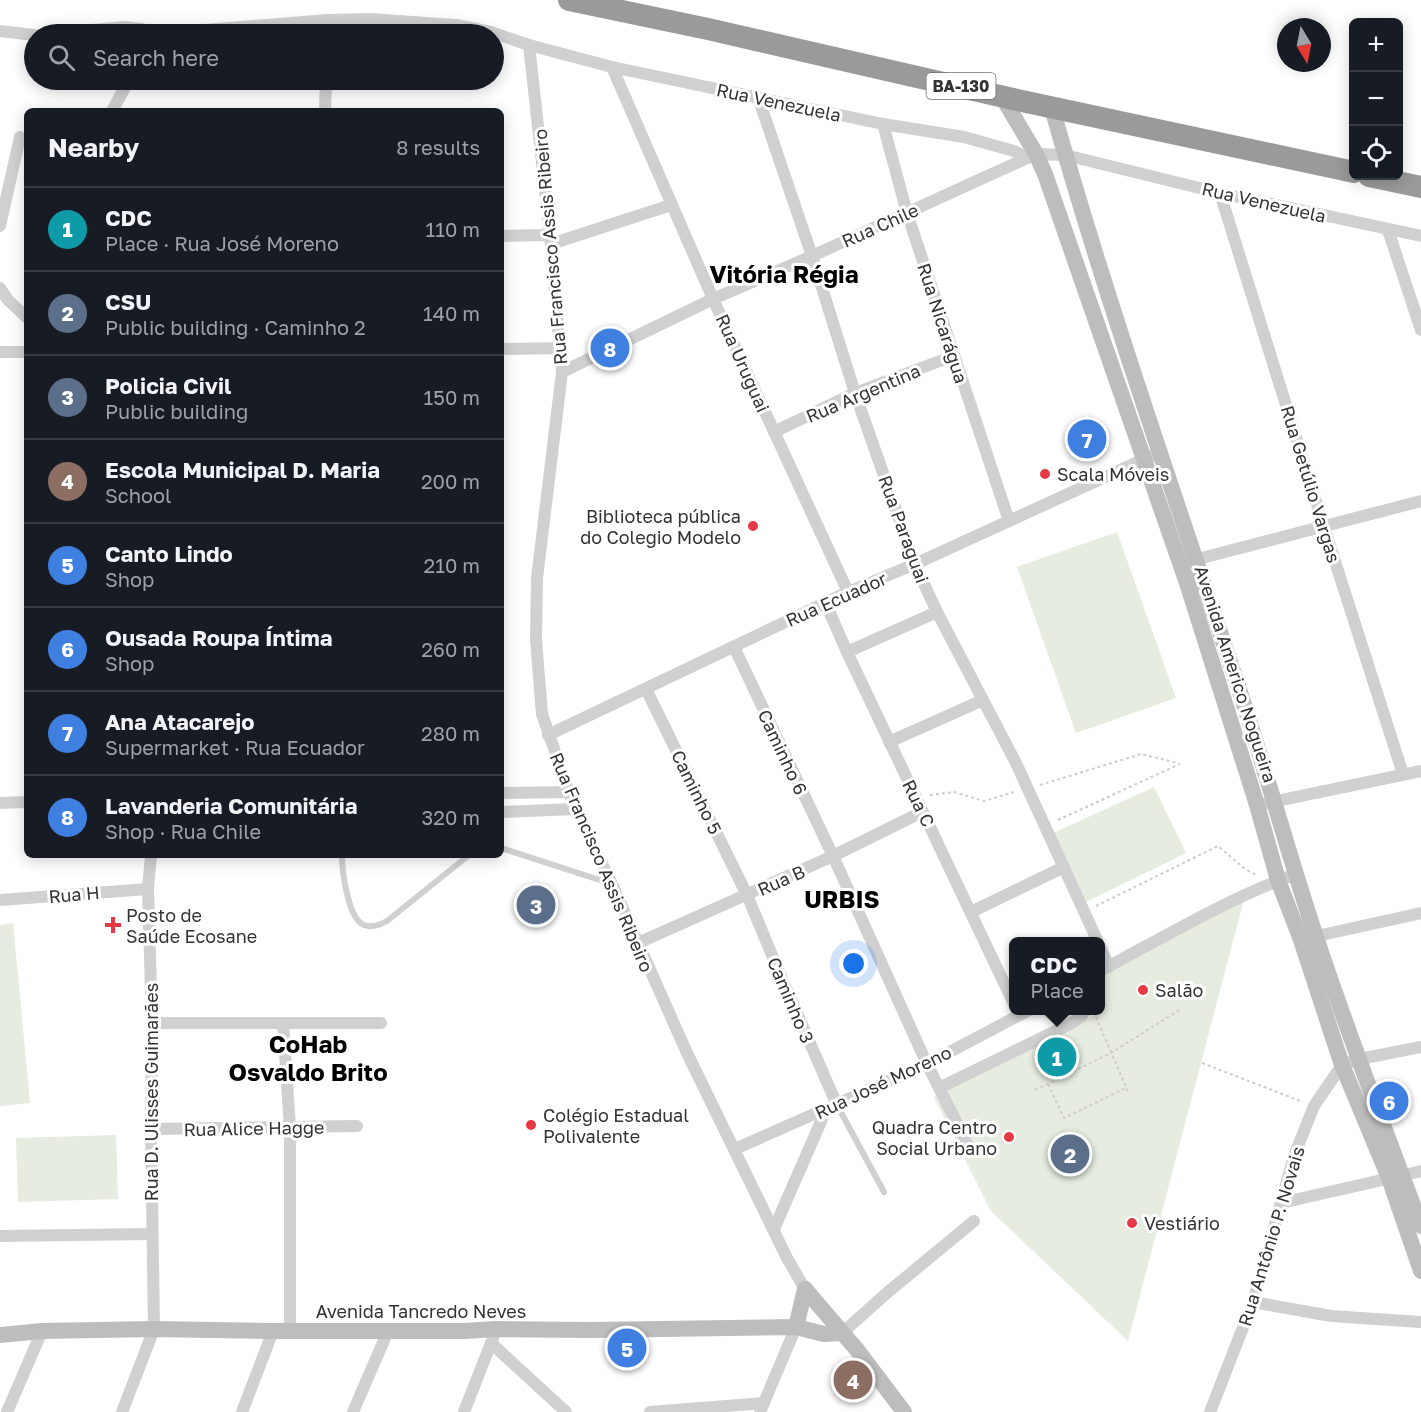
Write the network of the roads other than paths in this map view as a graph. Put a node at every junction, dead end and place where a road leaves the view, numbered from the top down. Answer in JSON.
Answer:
{"nodes":[{"id":1,"x":569,"y":0,"type":"edge"},
{"id":2,"x":327,"y":20,"type":"junction"},
{"id":3,"x":278,"y":24,"type":"edge"},
{"id":4,"x":327,"y":24,"type":"edge"},
{"id":5,"x":456,"y":24,"type":"edge"},
{"id":6,"x":0,"y":31,"type":"edge"},
{"id":7,"x":24,"y":34,"type":"edge"},
{"id":8,"x":504,"y":36,"type":"edge"},
{"id":9,"x":529,"y":45,"type":"junction"},
{"id":10,"x":612,"y":67,"type":"junction"},
{"id":11,"x":124,"y":90,"type":"edge"},
{"id":12,"x":326,"y":90,"type":"edge"},
{"id":13,"x":1001,"y":95,"type":"junction"},
{"id":14,"x":758,"y":97,"type":"junction"},
{"id":15,"x":114,"y":108,"type":"edge"},
{"id":16,"x":326,"y":108,"type":"edge"},
{"id":17,"x":1052,"y":108,"type":"junction"},
{"id":18,"x":883,"y":124,"type":"junction"},
{"id":19,"x":20,"y":137,"type":"dead end"},
{"id":20,"x":1065,"y":155,"type":"junction"},
{"id":21,"x":1032,"y":156,"type":"junction"},
{"id":22,"x":1349,"y":171,"type":"edge"},
{"id":23,"x":1388,"y":180,"type":"edge"},
{"id":24,"x":1421,"y":187,"type":"edge"},
{"id":25,"x":1220,"y":192,"type":"junction"},
{"id":26,"x":671,"y":205,"type":"junction"},
{"id":27,"x":907,"y":213,"type":"junction"},
{"id":28,"x":0,"y":226,"type":"edge"},
{"id":29,"x":1388,"y":230,"type":"junction"},
{"id":30,"x":504,"y":236,"type":"edge"},
{"id":31,"x":1421,"y":236,"type":"edge"},
{"id":32,"x":1091,"y":237,"type":"junction"},
{"id":33,"x":551,"y":240,"type":"junction"},
{"id":34,"x":1069,"y":245,"type":"junction"},
{"id":35,"x":812,"y":256,"type":"junction"},
{"id":36,"x":0,"y":288,"type":"edge"},
{"id":37,"x":713,"y":299,"type":"junction"},
{"id":38,"x":24,"y":315,"type":"edge"},
{"id":39,"x":1421,"y":330,"type":"edge"},
{"id":40,"x":561,"y":348,"type":"junction"},
{"id":41,"x":504,"y":349,"type":"edge"},
{"id":42,"x":0,"y":352,"type":"edge"},
{"id":43,"x":24,"y":352,"type":"edge"},
{"id":44,"x":953,"y":356,"type":"junction"},
{"id":45,"x":562,"y":372,"type":"junction"},
{"id":46,"x":855,"y":393,"type":"junction"},
{"id":47,"x":774,"y":432,"type":"junction"},
{"id":48,"x":1152,"y":456,"type":"junction"},
{"id":49,"x":1421,"y":501,"type":"edge"},
{"id":50,"x":1009,"y":521,"type":"junction"},
{"id":51,"x":1324,"y":528,"type":"junction"},
{"id":52,"x":1196,"y":559,"type":"junction"},
{"id":53,"x":1179,"y":563,"type":"junction"},
{"id":54,"x":915,"y":564,"type":"junction"},
{"id":55,"x":848,"y":591,"type":"junction"},
{"id":56,"x":825,"y":602,"type":"junction"},
{"id":57,"x":937,"y":612,"type":"junction"},
{"id":58,"x":734,"y":647,"type":"junction"},
{"id":59,"x":847,"y":652,"type":"junction"},
{"id":60,"x":646,"y":689,"type":"junction"},
{"id":61,"x":983,"y":700,"type":"junction"},
{"id":62,"x":548,"y":735,"type":"junction"},
{"id":63,"x":889,"y":742,"type":"junction"},
{"id":64,"x":1421,"y":771,"type":"edge"},
{"id":65,"x":1403,"y":774,"type":"junction"},
{"id":66,"x":568,"y":792,"type":"junction"},
{"id":67,"x":504,"y":793,"type":"edge"},
{"id":68,"x":1275,"y":801,"type":"junction"},
{"id":69,"x":24,"y":802,"type":"edge"},
{"id":70,"x":0,"y":803,"type":"edge"},
{"id":71,"x":1257,"y":805,"type":"junction"},
{"id":72,"x":575,"y":808,"type":"junction"},
{"id":73,"x":504,"y":812,"type":"edge"},
{"id":74,"x":922,"y":812,"type":"junction"},
{"id":75,"x":504,"y":849,"type":"edge"},
{"id":76,"x":833,"y":856,"type":"junction"},
{"id":77,"x":151,"y":858,"type":"edge"},
{"id":78,"x":342,"y":858,"type":"edge"},
{"id":79,"x":465,"y":858,"type":"edge"},
{"id":80,"x":1064,"y":867,"type":"junction"},
{"id":81,"x":1296,"y":874,"type":"junction"},
{"id":82,"x":1278,"y":880,"type":"junction"},
{"id":83,"x":612,"y":884,"type":"junction"},
{"id":84,"x":148,"y":889,"type":"junction"},
{"id":85,"x":747,"y":895,"type":"junction"},
{"id":86,"x":0,"y":900,"type":"edge"},
{"id":87,"x":971,"y":912,"type":"junction"},
{"id":88,"x":1421,"y":913,"type":"edge"},
{"id":89,"x":1096,"y":937,"type":"edge"},
{"id":90,"x":1308,"y":938,"type":"junction"},
{"id":91,"x":638,"y":943,"type":"junction"},
{"id":92,"x":1105,"y":969,"type":"edge"},
{"id":93,"x":1009,"y":993,"type":"edge"},
{"id":94,"x":1017,"y":1015,"type":"edge"},
{"id":95,"x":1086,"y":1015,"type":"edge"},
{"id":96,"x":152,"y":1023,"type":"junction"},
{"id":97,"x":283,"y":1023,"type":"junction"},
{"id":98,"x":381,"y":1023,"type":"dead end"},
{"id":99,"x":1421,"y":1047,"type":"edge"},
{"id":100,"x":1360,"y":1059,"type":"junction"},
{"id":101,"x":927,"y":1064,"type":"junction"},
{"id":102,"x":1342,"y":1065,"type":"junction"},
{"id":103,"x":939,"y":1088,"type":"junction"},
{"id":104,"x":832,"y":1107,"type":"junction"},
{"id":105,"x":357,"y":1126,"type":"dead end"},
{"id":106,"x":290,"y":1128,"type":"junction"},
{"id":107,"x":150,"y":1130,"type":"junction"},
{"id":108,"x":735,"y":1149,"type":"junction"},
{"id":109,"x":971,"y":1151,"type":"dead end"},
{"id":110,"x":1421,"y":1171,"type":"edge"},
{"id":111,"x":1396,"y":1176,"type":"junction"},
{"id":112,"x":884,"y":1192,"type":"dead end"},
{"id":113,"x":1281,"y":1203,"type":"junction"},
{"id":114,"x":974,"y":1221,"type":"dead end"},
{"id":115,"x":1421,"y":1226,"type":"edge"},
{"id":116,"x":774,"y":1229,"type":"junction"},
{"id":117,"x":152,"y":1234,"type":"junction"},
{"id":118,"x":0,"y":1236,"type":"edge"},
{"id":119,"x":1421,"y":1271,"type":"edge"},
{"id":120,"x":805,"y":1289,"type":"junction"},
{"id":121,"x":1253,"y":1302,"type":"junction"},
{"id":122,"x":1421,"y":1322,"type":"edge"},
{"id":123,"x":796,"y":1327,"type":"junction"},
{"id":124,"x":154,"y":1329,"type":"junction"},
{"id":125,"x":42,"y":1331,"type":"junction"},
{"id":126,"x":281,"y":1331,"type":"junction"},
{"id":127,"x":388,"y":1331,"type":"junction"},
{"id":128,"x":843,"y":1333,"type":"junction"},
{"id":129,"x":0,"y":1335,"type":"edge"},
{"id":130,"x":493,"y":1336,"type":"junction"},
{"id":131,"x":762,"y":1407,"type":"edge"},
{"id":132,"x":7,"y":1412,"type":"edge"},
{"id":133,"x":122,"y":1412,"type":"edge"},
{"id":134,"x":242,"y":1412,"type":"edge"},
{"id":135,"x":353,"y":1412,"type":"edge"},
{"id":136,"x":464,"y":1412,"type":"edge"},
{"id":137,"x":566,"y":1412,"type":"edge"},
{"id":138,"x":650,"y":1412,"type":"edge"},
{"id":139,"x":904,"y":1412,"type":"edge"},
{"id":140,"x":1210,"y":1412,"type":"edge"}],
"edges":[{"from":1,"to":13,"type":"highway","number":"BA-130"},
{"from":2,"to":3,"type":"street","name":"Rua Venezuela"},
{"from":2,"to":4,"type":"street"},
{"from":2,"to":5,"type":"street","name":"Rua Venezuela"},
{"from":6,"to":7,"type":"street"},
{"from":8,"to":9,"type":"street","name":"Rua Venezuela"},
{"from":9,"to":10,"type":"street","name":"Rua Venezuela"},
{"from":9,"to":33,"type":"street","name":"Rua Francisco Assis Ribeiro"},
{"from":10,"to":14,"type":"street","name":"Rua Venezuela"},
{"from":10,"to":26,"type":"street","name":"Rua Uruguai"},
{"from":11,"to":15,"type":"street"},
{"from":12,"to":16,"type":"street"},
{"from":13,"to":17,"type":"highway","number":"BA-130"},
{"from":13,"to":21,"type":"street","name":"Avenida Americo Nogueira"},
{"from":14,"to":18,"type":"street","name":"Rua Venezuela"},
{"from":14,"to":35,"type":"street","name":"Rua Paraguai"},
{"from":17,"to":20,"type":"street","name":"Avenida Americo Nogueira"},
{"from":17,"to":22,"type":"highway","number":"BA-130"},
{"from":18,"to":21,"type":"street","name":"Rua Venezuela"},
{"from":18,"to":27,"type":"street","name":"Rua Nicarágua"},
{"from":19,"to":28,"type":"street"},
{"from":20,"to":21,"type":"street","name":"Rua Venezuela"},
{"from":20,"to":25,"type":"street","name":"Rua Venezuela"},
{"from":20,"to":32,"type":"street","name":"Avenida Americo Nogueira"},
{"from":21,"to":27,"type":"street","name":"Rua Chile"},
{"from":21,"to":34,"type":"street","name":"Avenida Americo Nogueira"},
{"from":23,"to":24,"type":"highway"},
{"from":25,"to":29,"type":"street","name":"Rua Venezuela"},
{"from":25,"to":51,"type":"street","name":"Rua Getúlio Vargas"},
{"from":26,"to":33,"type":"street"},
{"from":26,"to":37,"type":"street","name":"Rua Uruguai"},
{"from":27,"to":35,"type":"street","name":"Rua Chile"},
{"from":27,"to":44,"type":"street","name":"Rua Nicarágua"},
{"from":29,"to":31,"type":"street","name":"Rua Venezuela"},
{"from":29,"to":39,"type":"street"},
{"from":30,"to":33,"type":"street"},
{"from":32,"to":34,"type":"street"},
{"from":32,"to":48,"type":"street","name":"Avenida Americo Nogueira"},
{"from":33,"to":40,"type":"street","name":"Rua Francisco Assis Ribeiro"},
{"from":34,"to":48,"type":"street","name":"Avenida Americo Nogueira"},
{"from":35,"to":37,"type":"street","name":"Rua Chile"},
{"from":35,"to":46,"type":"street","name":"Rua Paraguai"},
{"from":36,"to":38,"type":"street"},
{"from":37,"to":45,"type":"street","name":"Rua Chile"},
{"from":37,"to":47,"type":"street","name":"Rua Uruguai"},
{"from":40,"to":41,"type":"street"},
{"from":40,"to":45,"type":"street","name":"Rua Francisco Assis Ribeiro"},
{"from":42,"to":43,"type":"street"},
{"from":44,"to":46,"type":"street","name":"Rua Argentina"},
{"from":44,"to":50,"type":"street","name":"Rua Nicarágua"},
{"from":45,"to":62,"type":"street","name":"Rua Francisco Assis Ribeiro"},
{"from":46,"to":47,"type":"street","name":"Rua Argentina"},
{"from":46,"to":54,"type":"street","name":"Rua Paraguai"},
{"from":47,"to":55,"type":"street","name":"Rua Uruguai"},
{"from":48,"to":50,"type":"street","name":"Rua Ecuador"},
{"from":48,"to":52,"type":"street","name":"Avenida Americo Nogueira"},
{"from":48,"to":53,"type":"street","name":"Avenida Americo Nogueira"},
{"from":49,"to":51,"type":"street"},
{"from":50,"to":54,"type":"street","name":"Rua Ecuador"},
{"from":51,"to":52,"type":"street"},
{"from":51,"to":65,"type":"street","name":"Rua Getúlio Vargas"},
{"from":52,"to":53,"type":"street"},
{"from":52,"to":68,"type":"street","name":"Avenida Americo Nogueira"},
{"from":53,"to":71,"type":"street","name":"Avenida Americo Nogueira"},
{"from":54,"to":55,"type":"street","name":"Rua Ecuador"},
{"from":54,"to":57,"type":"street","name":"Rua Paraguai"},
{"from":55,"to":56,"type":"street","name":"Rua Ecuador"},
{"from":56,"to":58,"type":"street","name":"Rua Ecuador"},
{"from":56,"to":59,"type":"street","name":"Rua C"},
{"from":57,"to":59,"type":"street"},
{"from":57,"to":61,"type":"street","name":"Rua Paraguai"},
{"from":58,"to":60,"type":"street","name":"Rua Ecuador"},
{"from":58,"to":76,"type":"street","name":"Caminho 6"},
{"from":59,"to":63,"type":"street","name":"Rua C"},
{"from":60,"to":62,"type":"street","name":"Rua Ecuador"},
{"from":60,"to":85,"type":"street","name":"Caminho 5"},
{"from":61,"to":63,"type":"street"},
{"from":61,"to":80,"type":"street","name":"Rua Paraguai"},
{"from":62,"to":66,"type":"street","name":"Rua Francisco Assis Ribeiro"},
{"from":63,"to":74,"type":"street","name":"Rua C"},
{"from":64,"to":65,"type":"street"},
{"from":65,"to":68,"type":"street"},
{"from":66,"to":67,"type":"street"},
{"from":66,"to":72,"type":"street","name":"Rua Francisco Assis Ribeiro"},
{"from":68,"to":71,"type":"street"},
{"from":68,"to":81,"type":"street","name":"Avenida Americo Nogueira"},
{"from":69,"to":70,"type":"street"},
{"from":71,"to":82,"type":"street","name":"Avenida Americo Nogueira"},
{"from":72,"to":73,"type":"street"},
{"from":72,"to":83,"type":"street","name":"Rua Francisco Assis Ribeiro"},
{"from":74,"to":76,"type":"street","name":"Rua B"},
{"from":74,"to":87,"type":"street","name":"Rua C"},
{"from":75,"to":83,"type":"lane"},
{"from":76,"to":85,"type":"street","name":"Rua B"},
{"from":76,"to":101,"type":"street","name":"Caminho 6"},
{"from":77,"to":84,"type":"street","name":"Rua D. Ulisses Guimarães"},
{"from":78,"to":79,"type":"lane"},
{"from":80,"to":87,"type":"street"},
{"from":80,"to":89,"type":"street","name":"Rua Paraguai"},
{"from":81,"to":82,"type":"street"},
{"from":81,"to":90,"type":"street","name":"Avenida Americo Nogueira"},
{"from":82,"to":90,"type":"street","name":"Avenida Americo Nogueira"},
{"from":82,"to":92,"type":"street"},
{"from":83,"to":91,"type":"street","name":"Rua Francisco Assis Ribeiro"},
{"from":84,"to":86,"type":"street","name":"Rua H"},
{"from":84,"to":96,"type":"street","name":"Rua D. Ulisses Guimarães"},
{"from":85,"to":91,"type":"street","name":"Rua B"},
{"from":85,"to":104,"type":"street","name":"Caminho 3"},
{"from":87,"to":93,"type":"street","name":"Rua C"},
{"from":88,"to":90,"type":"street"},
{"from":90,"to":100,"type":"street","name":"Avenida Americo Nogueira"},
{"from":90,"to":102,"type":"street","name":"Avenida Americo Nogueira"},
{"from":91,"to":108,"type":"street","name":"Rua Francisco Assis Ribeiro"},
{"from":94,"to":101,"type":"street","name":"Rua José Moreno"},
{"from":95,"to":103,"type":"street"},
{"from":96,"to":97,"type":"street"},
{"from":96,"to":107,"type":"street","name":"Rua D. Ulisses Guimarães"},
{"from":97,"to":98,"type":"street"},
{"from":97,"to":106,"type":"street"},
{"from":99,"to":100,"type":"street"},
{"from":100,"to":102,"type":"street"},
{"from":100,"to":111,"type":"street","name":"Avenida Americo Nogueira"},
{"from":101,"to":103,"type":"street","name":"Caminho 6"},
{"from":101,"to":104,"type":"street","name":"Rua José Moreno"},
{"from":102,"to":111,"type":"street","name":"Avenida Americo Nogueira"},
{"from":102,"to":113,"type":"street","name":"Rua Antônio P. Novais"},
{"from":103,"to":109,"type":"street","name":"Caminho 6"},
{"from":104,"to":108,"type":"street","name":"Rua José Moreno"},
{"from":104,"to":112,"type":"lane"},
{"from":104,"to":116,"type":"street"},
{"from":105,"to":106,"type":"street","name":"Rua Alice Hagge"},
{"from":106,"to":107,"type":"street","name":"Rua Alice Hagge"},
{"from":106,"to":126,"type":"street"},
{"from":107,"to":117,"type":"street","name":"Rua D. Ulisses Guimarães"},
{"from":108,"to":116,"type":"street","name":"Rua Francisco Assis Ribeiro"},
{"from":110,"to":111,"type":"street"},
{"from":111,"to":113,"type":"street"},
{"from":111,"to":115,"type":"street","name":"Avenida Americo Nogueira"},
{"from":111,"to":119,"type":"street","name":"Avenida Americo Nogueira"},
{"from":113,"to":121,"type":"street","name":"Rua Antônio P. Novais"},
{"from":114,"to":128,"type":"street"},
{"from":116,"to":120,"type":"street","name":"Rua Francisco Assis Ribeiro"},
{"from":117,"to":118,"type":"street"},
{"from":117,"to":124,"type":"street","name":"Rua D. Ulisses Guimarães"},
{"from":120,"to":123,"type":"street"},
{"from":120,"to":128,"type":"street"},
{"from":121,"to":122,"type":"street"},
{"from":121,"to":140,"type":"street","name":"Rua Antônio P. Novais"},
{"from":123,"to":128,"type":"street","name":"Avenida Tancredo Neves"},
{"from":123,"to":130,"type":"street","name":"Avenida Tancredo Neves"},
{"from":123,"to":131,"type":"street"},
{"from":124,"to":125,"type":"street","name":"Avenida Tancredo Neves"},
{"from":124,"to":126,"type":"street","name":"Avenida Tancredo Neves"},
{"from":124,"to":133,"type":"street"},
{"from":125,"to":129,"type":"street","name":"Avenida Tancredo Neves"},
{"from":125,"to":132,"type":"street"},
{"from":126,"to":127,"type":"street","name":"Avenida Tancredo Neves"},
{"from":126,"to":134,"type":"street"},
{"from":127,"to":130,"type":"street","name":"Avenida Tancredo Neves"},
{"from":127,"to":135,"type":"street"},
{"from":128,"to":139,"type":"street"},
{"from":130,"to":136,"type":"street"},
{"from":130,"to":137,"type":"street"},
{"from":131,"to":138,"type":"street"}]}
